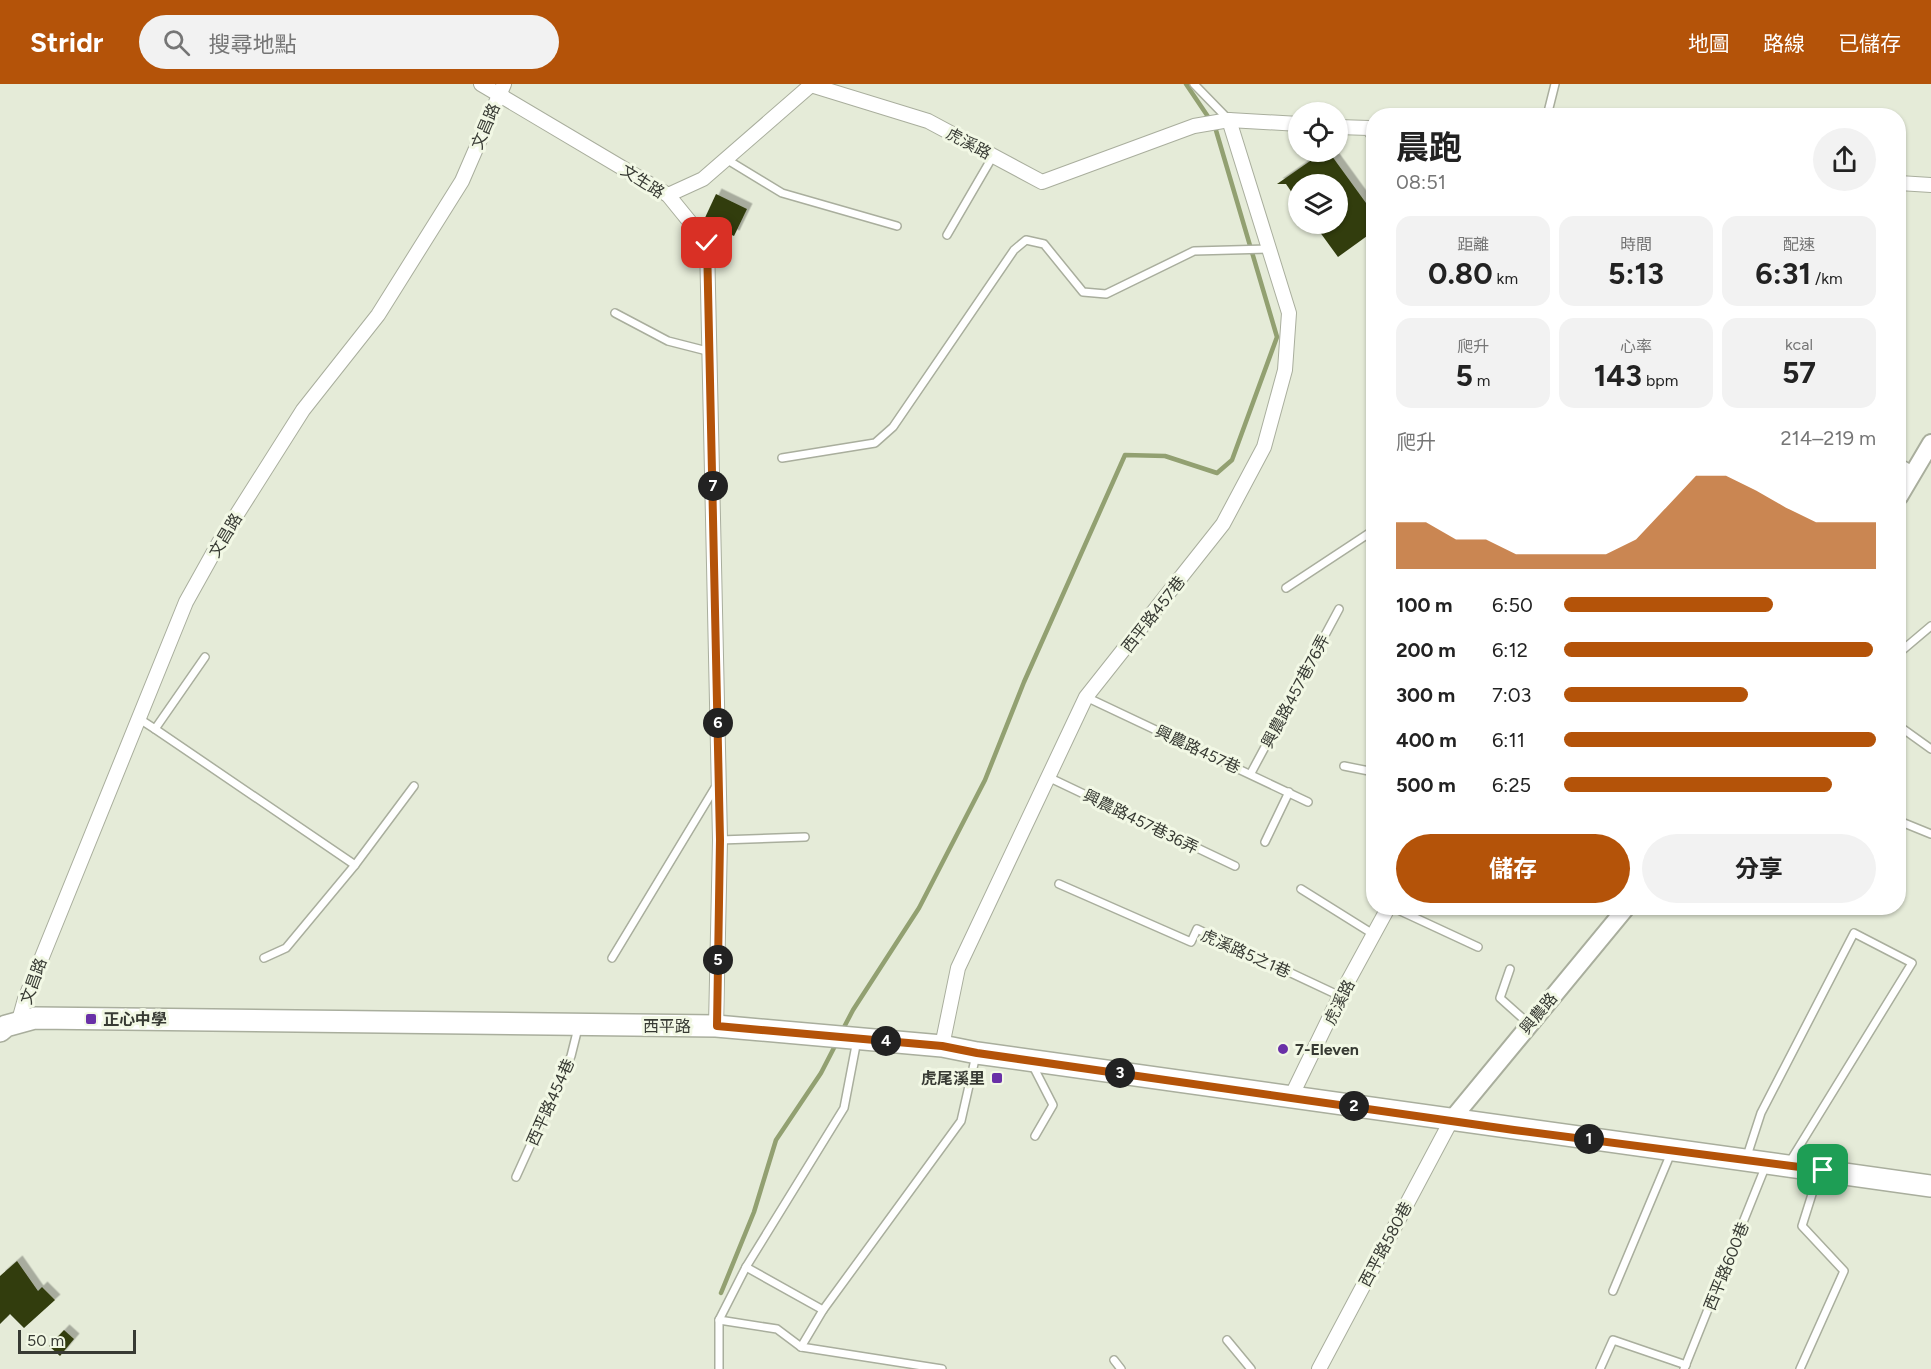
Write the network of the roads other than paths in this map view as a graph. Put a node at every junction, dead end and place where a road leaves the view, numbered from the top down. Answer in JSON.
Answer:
{"nodes":[{"id":1,"x":481,"y":84,"type":"edge"},
{"id":2,"x":1194,"y":84,"type":"edge"},
{"id":3,"x":1556,"y":84,"type":"edge"},
{"id":4,"x":502,"y":89,"type":"edge"},
{"id":5,"x":1549,"y":108,"type":"edge"},
{"id":6,"x":1224,"y":120,"type":"junction"},
{"id":7,"x":1288,"y":123,"type":"edge"},
{"id":8,"x":1348,"y":127,"type":"edge"},
{"id":9,"x":1366,"y":129,"type":"edge"},
{"id":10,"x":993,"y":156,"type":"junction"},
{"id":11,"x":726,"y":159,"type":"junction"},
{"id":12,"x":1906,"y":183,"type":"edge"},
{"id":13,"x":1931,"y":185,"type":"edge"},
{"id":14,"x":668,"y":195,"type":"junction"},
{"id":15,"x":897,"y":226,"type":"dead end"},
{"id":16,"x":947,"y":236,"type":"dead end"},
{"id":17,"x":1268,"y":249,"type":"junction"},
{"id":18,"x":615,"y":313,"type":"dead end"},
{"id":19,"x":711,"y":352,"type":"junction"},
{"id":20,"x":1931,"y":443,"type":"edge"},
{"id":21,"x":782,"y":458,"type":"dead end"},
{"id":22,"x":1906,"y":466,"type":"edge"},
{"id":23,"x":1914,"y":471,"type":"junction"},
{"id":24,"x":1906,"y":485,"type":"edge"},
{"id":25,"x":1366,"y":535,"type":"edge"},
{"id":26,"x":1286,"y":588,"type":"dead end"},
{"id":27,"x":1339,"y":609,"type":"dead end"},
{"id":28,"x":1931,"y":626,"type":"edge"},
{"id":29,"x":1906,"y":647,"type":"edge"},
{"id":30,"x":205,"y":657,"type":"dead end"},
{"id":31,"x":1086,"y":697,"type":"junction"},
{"id":32,"x":138,"y":718,"type":"junction"},
{"id":33,"x":155,"y":729,"type":"junction"},
{"id":34,"x":1906,"y":731,"type":"edge"},
{"id":35,"x":1931,"y":749,"type":"edge"},
{"id":36,"x":1344,"y":766,"type":"dead end"},
{"id":37,"x":1366,"y":770,"type":"edge"},
{"id":38,"x":1251,"y":773,"type":"junction"},
{"id":39,"x":1047,"y":776,"type":"junction"},
{"id":40,"x":719,"y":782,"type":"junction"},
{"id":41,"x":414,"y":786,"type":"dead end"},
{"id":42,"x":1289,"y":792,"type":"junction"},
{"id":43,"x":1308,"y":802,"type":"dead end"},
{"id":44,"x":1906,"y":824,"type":"edge"},
{"id":45,"x":1931,"y":834,"type":"edge"},
{"id":46,"x":805,"y":837,"type":"dead end"},
{"id":47,"x":720,"y":840,"type":"junction"},
{"id":48,"x":1265,"y":842,"type":"dead end"},
{"id":49,"x":355,"y":865,"type":"junction"},
{"id":50,"x":1235,"y":866,"type":"dead end"},
{"id":51,"x":1059,"y":884,"type":"dead end"},
{"id":52,"x":1301,"y":890,"type":"dead end"},
{"id":53,"x":1384,"y":915,"type":"edge"},
{"id":54,"x":1409,"y":915,"type":"edge"},
{"id":55,"x":1620,"y":915,"type":"edge"},
{"id":56,"x":1374,"y":934,"type":"junction"},
{"id":57,"x":1478,"y":947,"type":"dead end"},
{"id":58,"x":264,"y":958,"type":"dead end"},
{"id":59,"x":612,"y":958,"type":"dead end"},
{"id":60,"x":1510,"y":969,"type":"dead end"},
{"id":61,"x":1340,"y":996,"type":"junction"},
{"id":62,"x":1529,"y":1024,"type":"junction"},
{"id":63,"x":578,"y":1025,"type":"junction"},
{"id":64,"x":6,"y":1026,"type":"edge"},
{"id":65,"x":717,"y":1026,"type":"junction"},
{"id":66,"x":857,"y":1037,"type":"junction"},
{"id":67,"x":942,"y":1046,"type":"junction"},
{"id":68,"x":977,"y":1053,"type":"junction"},
{"id":69,"x":1030,"y":1061,"type":"junction"},
{"id":70,"x":1291,"y":1097,"type":"junction"},
{"id":71,"x":1452,"y":1119,"type":"junction"},
{"id":72,"x":1035,"y":1136,"type":"dead end"},
{"id":73,"x":1672,"y":1150,"type":"junction"},
{"id":74,"x":1745,"y":1160,"type":"junction"},
{"id":75,"x":1778,"y":1164,"type":"junction"},
{"id":76,"x":1819,"y":1169,"type":"junction"},
{"id":77,"x":516,"y":1177,"type":"dead end"},
{"id":78,"x":1931,"y":1186,"type":"edge"},
{"id":79,"x":746,"y":1268,"type":"junction"},
{"id":80,"x":1612,"y":1291,"type":"dead end"},
{"id":81,"x":824,"y":1310,"type":"junction"},
{"id":82,"x":719,"y":1320,"type":"junction"},
{"id":83,"x":1227,"y":1340,"type":"dead end"},
{"id":84,"x":801,"y":1347,"type":"junction"},
{"id":85,"x":1114,"y":1360,"type":"dead end"},
{"id":86,"x":1685,"y":1367,"type":"edge"},
{"id":87,"x":719,"y":1369,"type":"edge"},
{"id":88,"x":942,"y":1369,"type":"edge"},
{"id":89,"x":1121,"y":1369,"type":"edge"},
{"id":90,"x":1251,"y":1369,"type":"edge"},
{"id":91,"x":1319,"y":1369,"type":"edge"},
{"id":92,"x":1600,"y":1369,"type":"edge"},
{"id":93,"x":1800,"y":1369,"type":"edge"}],
"edges":[{"from":1,"to":4,"type":"street","name":"文生路"},
{"from":2,"to":6,"type":"lane"},
{"from":3,"to":5,"type":"lane"},
{"from":4,"to":14,"type":"street","name":"文生路"},
{"from":4,"to":32,"type":"street","name":"文昌路"},
{"from":6,"to":7,"type":"street","name":"虎溪路"},
{"from":6,"to":10,"type":"street","name":"虎溪路"},
{"from":6,"to":17,"type":"street","name":"西平路457巷"},
{"from":8,"to":9,"type":"street"},
{"from":10,"to":11,"type":"street","name":"虎溪路"},
{"from":10,"to":16,"type":"lane"},
{"from":11,"to":14,"type":"street","name":"虎溪路"},
{"from":11,"to":15,"type":"lane"},
{"from":12,"to":13,"type":"street"},
{"from":14,"to":19,"type":"street","name":"文生路"},
{"from":17,"to":21,"type":"lane"},
{"from":17,"to":31,"type":"street","name":"西平路457巷"},
{"from":18,"to":19,"type":"lane"},
{"from":19,"to":40,"type":"street","name":"文生路"},
{"from":20,"to":23,"type":"street"},
{"from":22,"to":23,"type":"lane"},
{"from":23,"to":24,"type":"street"},
{"from":25,"to":26,"type":"lane"},
{"from":27,"to":38,"type":"lane","name":"興農路457巷76弄"},
{"from":28,"to":29,"type":"lane"},
{"from":30,"to":33,"type":"lane"},
{"from":31,"to":38,"type":"lane","name":"興農路457巷"},
{"from":31,"to":39,"type":"street","name":"西平路457巷"},
{"from":32,"to":33,"type":"lane"},
{"from":32,"to":64,"type":"street","name":"文昌路"},
{"from":33,"to":49,"type":"lane"},
{"from":34,"to":35,"type":"lane"},
{"from":36,"to":37,"type":"lane"},
{"from":38,"to":42,"type":"lane","name":"興農路457巷"},
{"from":39,"to":50,"type":"lane","name":"興農路457巷36弄"},
{"from":39,"to":67,"type":"street","name":"西平路457巷"},
{"from":40,"to":47,"type":"street","name":"文生路"},
{"from":40,"to":59,"type":"lane"},
{"from":41,"to":49,"type":"lane"},
{"from":42,"to":43,"type":"lane","name":"興農路457巷"},
{"from":42,"to":48,"type":"lane"},
{"from":44,"to":45,"type":"lane"},
{"from":46,"to":47,"type":"lane"},
{"from":47,"to":65,"type":"street","name":"文生路"},
{"from":49,"to":58,"type":"lane"},
{"from":51,"to":61,"type":"lane","name":"虎溪路5之1巷"},
{"from":52,"to":56,"type":"lane"},
{"from":53,"to":56,"type":"street","name":"虎溪路"},
{"from":54,"to":57,"type":"lane"},
{"from":55,"to":62,"type":"street","name":"興農路"},
{"from":56,"to":61,"type":"street","name":"虎溪路"},
{"from":60,"to":62,"type":"lane"},
{"from":61,"to":70,"type":"street","name":"虎溪路"},
{"from":62,"to":71,"type":"street","name":"興農路"},
{"from":63,"to":64,"type":"main road","name":"西平路"},
{"from":63,"to":65,"type":"main road","name":"西平路"},
{"from":63,"to":77,"type":"lane","name":"西平路454巷"},
{"from":65,"to":66,"type":"main road","name":"西平路"},
{"from":66,"to":67,"type":"main road","name":"西平路"},
{"from":66,"to":79,"type":"lane"},
{"from":67,"to":68,"type":"main road","name":"西平路"},
{"from":68,"to":69,"type":"main road","name":"西平路"},
{"from":68,"to":81,"type":"lane"},
{"from":69,"to":70,"type":"main road","name":"西平路"},
{"from":69,"to":72,"type":"lane"},
{"from":70,"to":71,"type":"main road","name":"西平路"},
{"from":71,"to":73,"type":"main road","name":"西平路"},
{"from":71,"to":91,"type":"street","name":"西平路580巷"},
{"from":73,"to":74,"type":"main road","name":"西平路"},
{"from":73,"to":80,"type":"lane"},
{"from":74,"to":75,"type":"main road","name":"西平路"},
{"from":74,"to":75,"type":"lane","name":"西平路600巷"},
{"from":75,"to":76,"type":"main road","name":"西平路"},
{"from":75,"to":86,"type":"lane","name":"西平路600巷"},
{"from":76,"to":78,"type":"main road","name":"西平路"},
{"from":76,"to":93,"type":"lane"},
{"from":79,"to":81,"type":"lane"},
{"from":79,"to":82,"type":"lane"},
{"from":81,"to":84,"type":"lane"},
{"from":82,"to":84,"type":"lane"},
{"from":82,"to":87,"type":"lane"},
{"from":83,"to":90,"type":"lane"},
{"from":84,"to":88,"type":"lane"},
{"from":85,"to":89,"type":"lane"},
{"from":86,"to":92,"type":"lane"}]}
